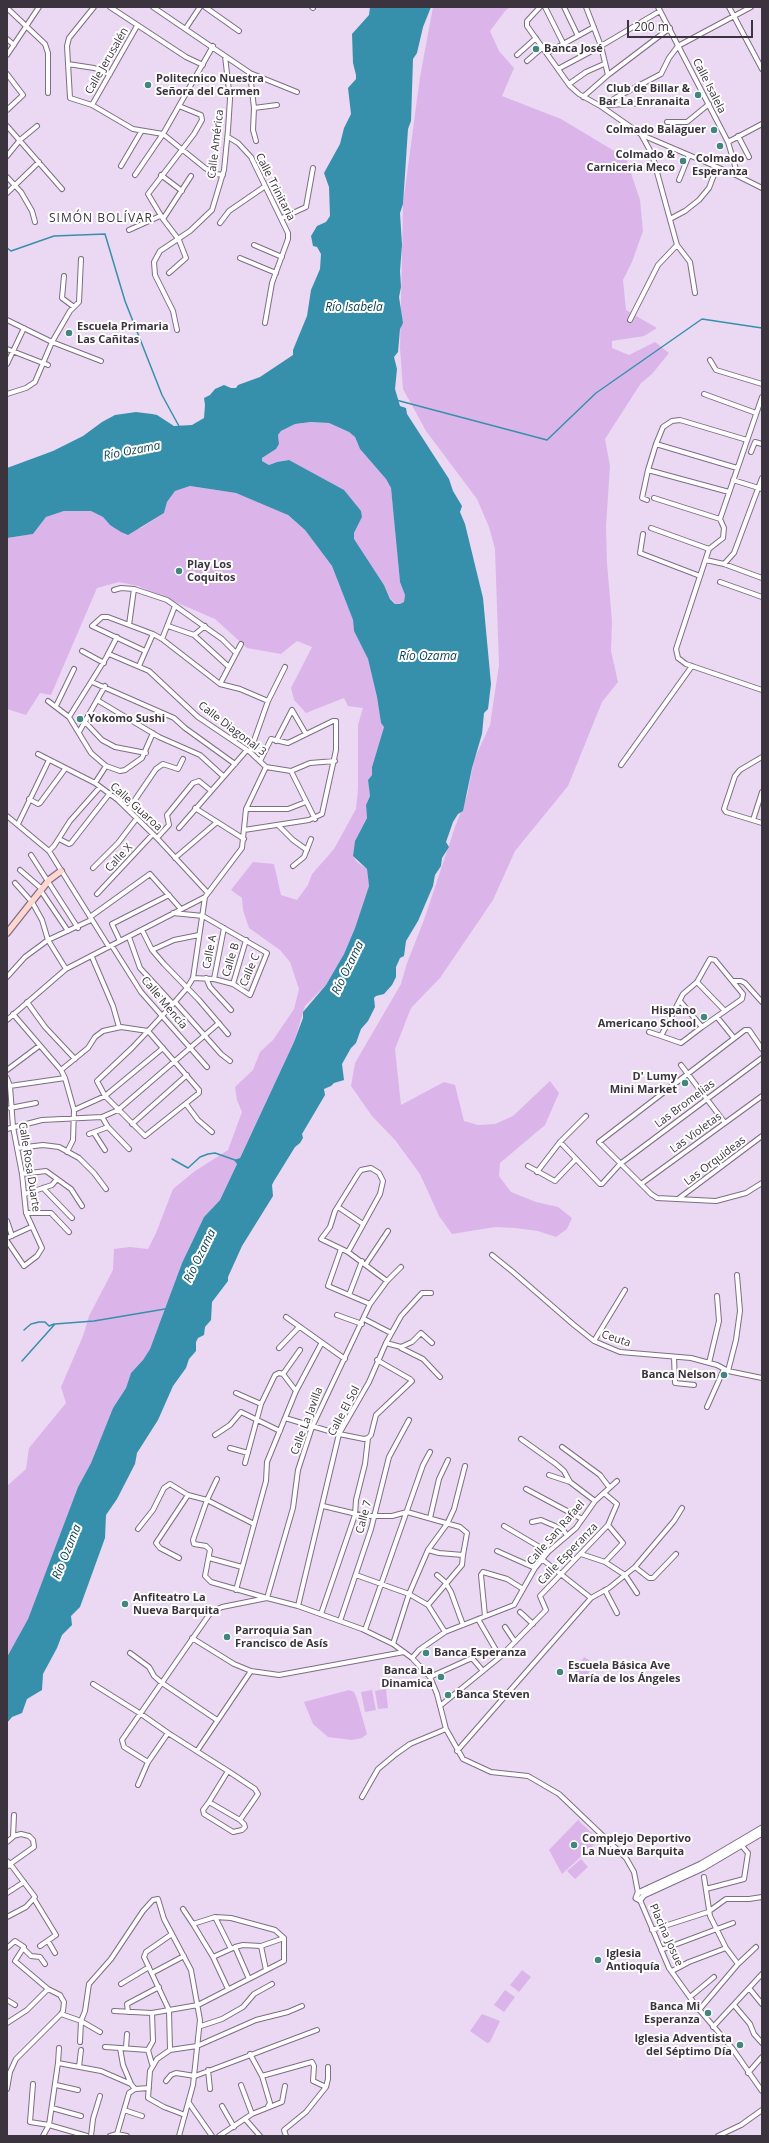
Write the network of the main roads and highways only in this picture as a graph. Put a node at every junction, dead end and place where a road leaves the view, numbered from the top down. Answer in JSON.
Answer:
{"nodes":[{"id":1,"x":61,"y":871,"type":"road end"},
{"id":2,"x":7,"y":933,"type":"edge"}],
"edges":[{"from":1,"to":2,"type":"main road"}]}
